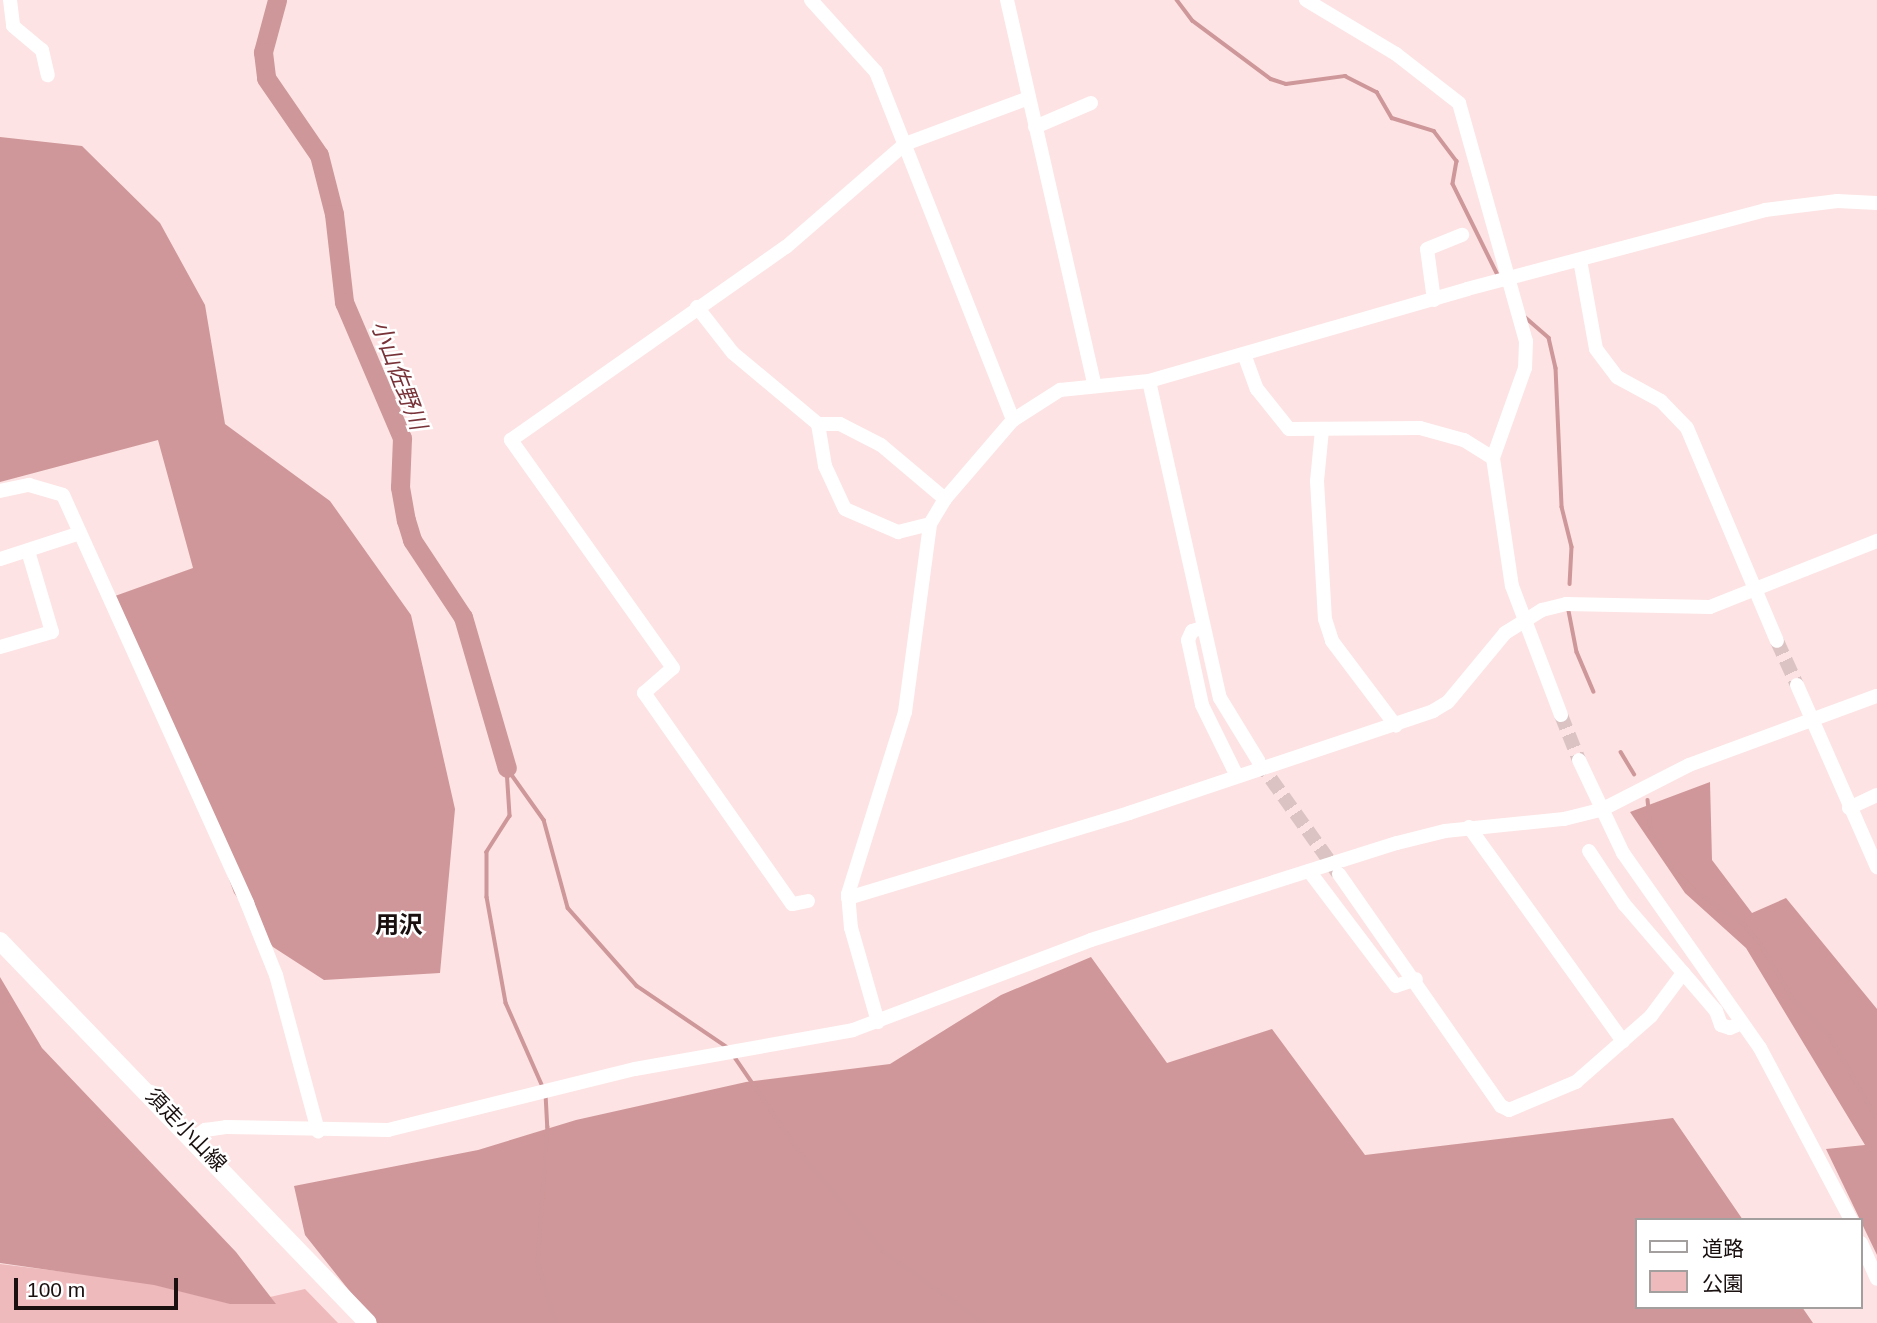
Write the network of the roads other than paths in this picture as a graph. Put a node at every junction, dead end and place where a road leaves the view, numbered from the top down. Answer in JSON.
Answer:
{"nodes":[{"id":1,"x":10,"y":0,"type":"edge"},
{"id":2,"x":811,"y":0,"type":"edge"},
{"id":3,"x":1007,"y":0,"type":"edge"},
{"id":4,"x":1306,"y":0,"type":"edge"},
{"id":5,"x":48,"y":75,"type":"dead end"},
{"id":6,"x":1026,"y":99,"type":"junction"},
{"id":7,"x":1091,"y":103,"type":"dead end"},
{"id":8,"x":1035,"y":127,"type":"junction"},
{"id":9,"x":905,"y":144,"type":"junction"},
{"id":10,"x":1877,"y":202,"type":"edge"},
{"id":11,"x":1462,"y":236,"type":"dead end"},
{"id":12,"x":1580,"y":260,"type":"junction"},
{"id":13,"x":1512,"y":279,"type":"junction"},
{"id":14,"x":1434,"y":300,"type":"junction"},
{"id":15,"x":697,"y":307,"type":"junction"},
{"id":16,"x":1244,"y":354,"type":"junction"},
{"id":17,"x":1149,"y":382,"type":"junction"},
{"id":18,"x":1095,"y":386,"type":"junction"},
{"id":19,"x":1013,"y":420,"type":"junction"},
{"id":20,"x":818,"y":424,"type":"junction"},
{"id":21,"x":1322,"y":430,"type":"junction"},
{"id":22,"x":1493,"y":458,"type":"junction"},
{"id":23,"x":0,"y":491,"type":"edge"},
{"id":24,"x":945,"y":499,"type":"junction"},
{"id":25,"x":930,"y":524,"type":"junction"},
{"id":26,"x":80,"y":533,"type":"junction"},
{"id":27,"x":1877,"y":541,"type":"edge"},
{"id":28,"x":28,"y":551,"type":"junction"},
{"id":29,"x":0,"y":559,"type":"edge"},
{"id":30,"x":1756,"y":589,"type":"junction"},
{"id":31,"x":1522,"y":619,"type":"junction"},
{"id":32,"x":1202,"y":628,"type":"junction"},
{"id":33,"x":1777,"y":641,"type":"tunnel mouth"},
{"id":34,"x":0,"y":647,"type":"edge"},
{"id":35,"x":1797,"y":685,"type":"tunnel mouth"},
{"id":36,"x":1877,"y":696,"type":"edge"},
{"id":37,"x":1561,"y":715,"type":"tunnel mouth"},
{"id":38,"x":1812,"y":722,"type":"junction"},
{"id":39,"x":1396,"y":726,"type":"junction"},
{"id":40,"x":1579,"y":760,"type":"tunnel mouth"},
{"id":41,"x":1259,"y":762,"type":"tunnel mouth"},
{"id":42,"x":1236,"y":775,"type":"junction"},
{"id":43,"x":1877,"y":796,"type":"edge"},
{"id":44,"x":1849,"y":808,"type":"junction"},
{"id":45,"x":1601,"y":810,"type":"junction"},
{"id":46,"x":1469,"y":827,"type":"junction"},
{"id":47,"x":1588,"y":851,"type":"dead end"},
{"id":48,"x":1877,"y":867,"type":"edge"},
{"id":49,"x":1309,"y":872,"type":"junction"},
{"id":50,"x":1339,"y":874,"type":"tunnel mouth"},
{"id":51,"x":808,"y":901,"type":"dead end"},
{"id":52,"x":848,"y":904,"type":"junction"},
{"id":53,"x":0,"y":941,"type":"edge"},
{"id":54,"x":1683,"y":973,"type":"junction"},
{"id":55,"x":1416,"y":979,"type":"junction"},
{"id":56,"x":878,"y":1022,"type":"junction"},
{"id":57,"x":1742,"y":1023,"type":"junction"},
{"id":58,"x":1623,"y":1041,"type":"junction"},
{"id":59,"x":318,"y":1131,"type":"junction"},
{"id":60,"x":194,"y":1138,"type":"junction"},
{"id":61,"x":1850,"y":1218,"type":"edge"},
{"id":62,"x":1863,"y":1248,"type":"edge"},
{"id":63,"x":1877,"y":1279,"type":"edge"},
{"id":64,"x":368,"y":1323,"type":"edge"}],
"edges":[{"from":1,"to":5,"type":"street"},
{"from":2,"to":9,"type":"street"},
{"from":3,"to":6,"type":"street"},
{"from":4,"to":13,"type":"street"},
{"from":6,"to":8,"type":"street"},
{"from":6,"to":9,"type":"street"},
{"from":7,"to":8,"type":"street"},
{"from":8,"to":18,"type":"street"},
{"from":9,"to":15,"type":"street"},
{"from":9,"to":19,"type":"street"},
{"from":10,"to":12,"type":"street"},
{"from":11,"to":14,"type":"street"},
{"from":12,"to":13,"type":"street"},
{"from":12,"to":30,"type":"street"},
{"from":13,"to":14,"type":"street"},
{"from":13,"to":22,"type":"street"},
{"from":14,"to":16,"type":"street"},
{"from":15,"to":20,"type":"street"},
{"from":15,"to":51,"type":"street"},
{"from":16,"to":17,"type":"street"},
{"from":16,"to":21,"type":"street"},
{"from":17,"to":18,"type":"street"},
{"from":17,"to":32,"type":"street"},
{"from":18,"to":19,"type":"street"},
{"from":19,"to":24,"type":"street"},
{"from":20,"to":24,"type":"street"},
{"from":20,"to":25,"type":"street"},
{"from":21,"to":22,"type":"street"},
{"from":21,"to":39,"type":"street"},
{"from":22,"to":31,"type":"street"},
{"from":23,"to":26,"type":"street"},
{"from":24,"to":25,"type":"street"},
{"from":25,"to":52,"type":"street"},
{"from":26,"to":28,"type":"street"},
{"from":26,"to":59,"type":"street"},
{"from":27,"to":30,"type":"street"},
{"from":28,"to":29,"type":"street"},
{"from":28,"to":34,"type":"street"},
{"from":30,"to":31,"type":"street"},
{"from":30,"to":33,"type":"street"},
{"from":31,"to":37,"type":"street"},
{"from":31,"to":39,"type":"street"},
{"from":32,"to":41,"type":"street"},
{"from":32,"to":42,"type":"street"},
{"from":35,"to":38,"type":"street"},
{"from":36,"to":38,"type":"street"},
{"from":38,"to":44,"type":"street"},
{"from":38,"to":45,"type":"street"},
{"from":39,"to":42,"type":"street"},
{"from":40,"to":45,"type":"street"},
{"from":42,"to":52,"type":"street"},
{"from":43,"to":44,"type":"street"},
{"from":44,"to":48,"type":"street"},
{"from":45,"to":46,"type":"street"},
{"from":45,"to":57,"type":"street"},
{"from":46,"to":49,"type":"street"},
{"from":46,"to":58,"type":"street"},
{"from":47,"to":54,"type":"street"},
{"from":49,"to":55,"type":"street"},
{"from":49,"to":56,"type":"street"},
{"from":50,"to":55,"type":"street"},
{"from":52,"to":56,"type":"street"},
{"from":53,"to":60,"type":"main road","name":"須走小山線"},
{"from":54,"to":57,"type":"street"},
{"from":54,"to":58,"type":"street"},
{"from":55,"to":58,"type":"street"},
{"from":56,"to":59,"type":"street"},
{"from":57,"to":61,"type":"street"},
{"from":59,"to":60,"type":"street"},
{"from":60,"to":64,"type":"main road","name":"須走小山線"},
{"from":62,"to":63,"type":"street"}]}
